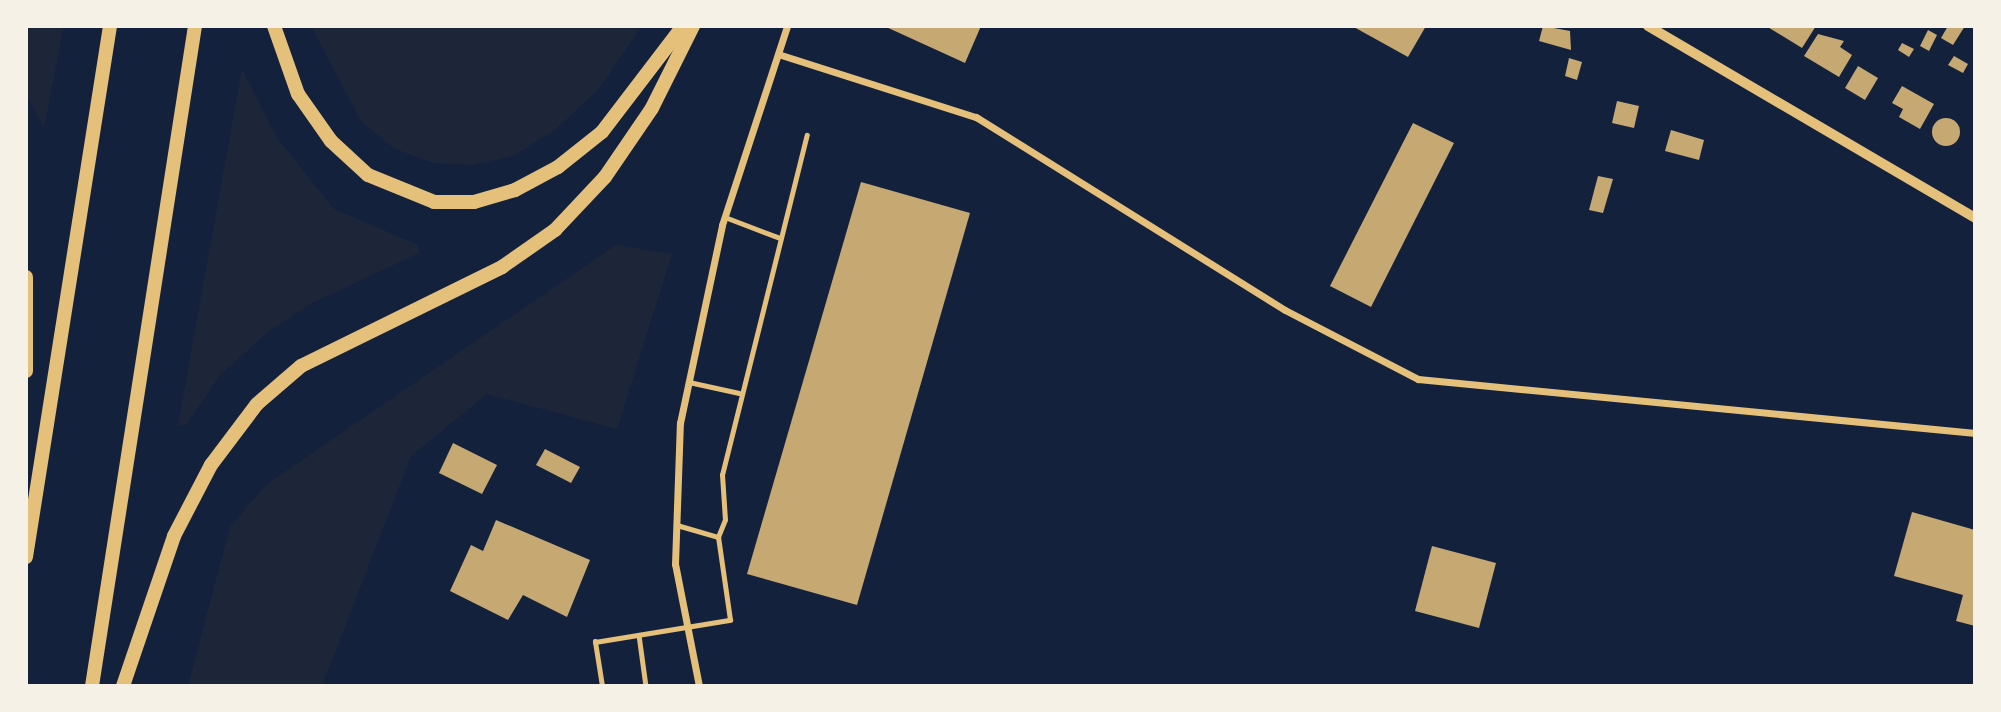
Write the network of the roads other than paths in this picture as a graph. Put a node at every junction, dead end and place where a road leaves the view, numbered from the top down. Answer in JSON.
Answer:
{"nodes":[{"id":1,"x":110,"y":26,"type":"edge"},
{"id":2,"x":195,"y":26,"type":"edge"},
{"id":3,"x":274,"y":26,"type":"edge"},
{"id":4,"x":683,"y":26,"type":"edge"},
{"id":5,"x":693,"y":26,"type":"edge"},
{"id":6,"x":787,"y":26,"type":"edge"},
{"id":7,"x":1648,"y":26,"type":"edge"},
{"id":8,"x":778,"y":54,"type":"junction"},
{"id":9,"x":807,"y":135,"type":"dead end"},
{"id":10,"x":725,"y":217,"type":"junction"},
{"id":11,"x":1975,"y":218,"type":"edge"},
{"id":12,"x":780,"y":238,"type":"junction"},
{"id":13,"x":26,"y":277,"type":"edge"},
{"id":14,"x":26,"y":371,"type":"edge"},
{"id":15,"x":689,"y":382,"type":"junction"},
{"id":16,"x":739,"y":393,"type":"junction"},
{"id":17,"x":1975,"y":433,"type":"edge"},
{"id":18,"x":677,"y":525,"type":"junction"},
{"id":19,"x":718,"y":537,"type":"junction"},
{"id":20,"x":26,"y":557,"type":"edge"},
{"id":21,"x":687,"y":627,"type":"junction"},
{"id":22,"x":639,"y":635,"type":"junction"},
{"id":23,"x":92,"y":686,"type":"edge"},
{"id":24,"x":123,"y":686,"type":"edge"},
{"id":25,"x":602,"y":686,"type":"edge"},
{"id":26,"x":646,"y":686,"type":"edge"},
{"id":27,"x":699,"y":686,"type":"edge"}],
"edges":[{"from":1,"to":20,"type":"highway"},
{"from":2,"to":23,"type":"highway"},
{"from":3,"to":4,"type":"highway"},
{"from":5,"to":24,"type":"highway"},
{"from":6,"to":8,"type":"street"},
{"from":7,"to":11,"type":"street"},
{"from":8,"to":10,"type":"street"},
{"from":8,"to":17,"type":"street"},
{"from":9,"to":12,"type":"lane"},
{"from":10,"to":12,"type":"lane"},
{"from":10,"to":15,"type":"street"},
{"from":12,"to":16,"type":"lane"},
{"from":13,"to":14,"type":"highway"},
{"from":15,"to":16,"type":"lane"},
{"from":15,"to":18,"type":"street"},
{"from":16,"to":19,"type":"lane"},
{"from":18,"to":19,"type":"lane"},
{"from":18,"to":21,"type":"street"},
{"from":19,"to":21,"type":"lane"},
{"from":21,"to":22,"type":"lane"},
{"from":21,"to":27,"type":"street"},
{"from":22,"to":25,"type":"lane"},
{"from":22,"to":26,"type":"lane"}]}
